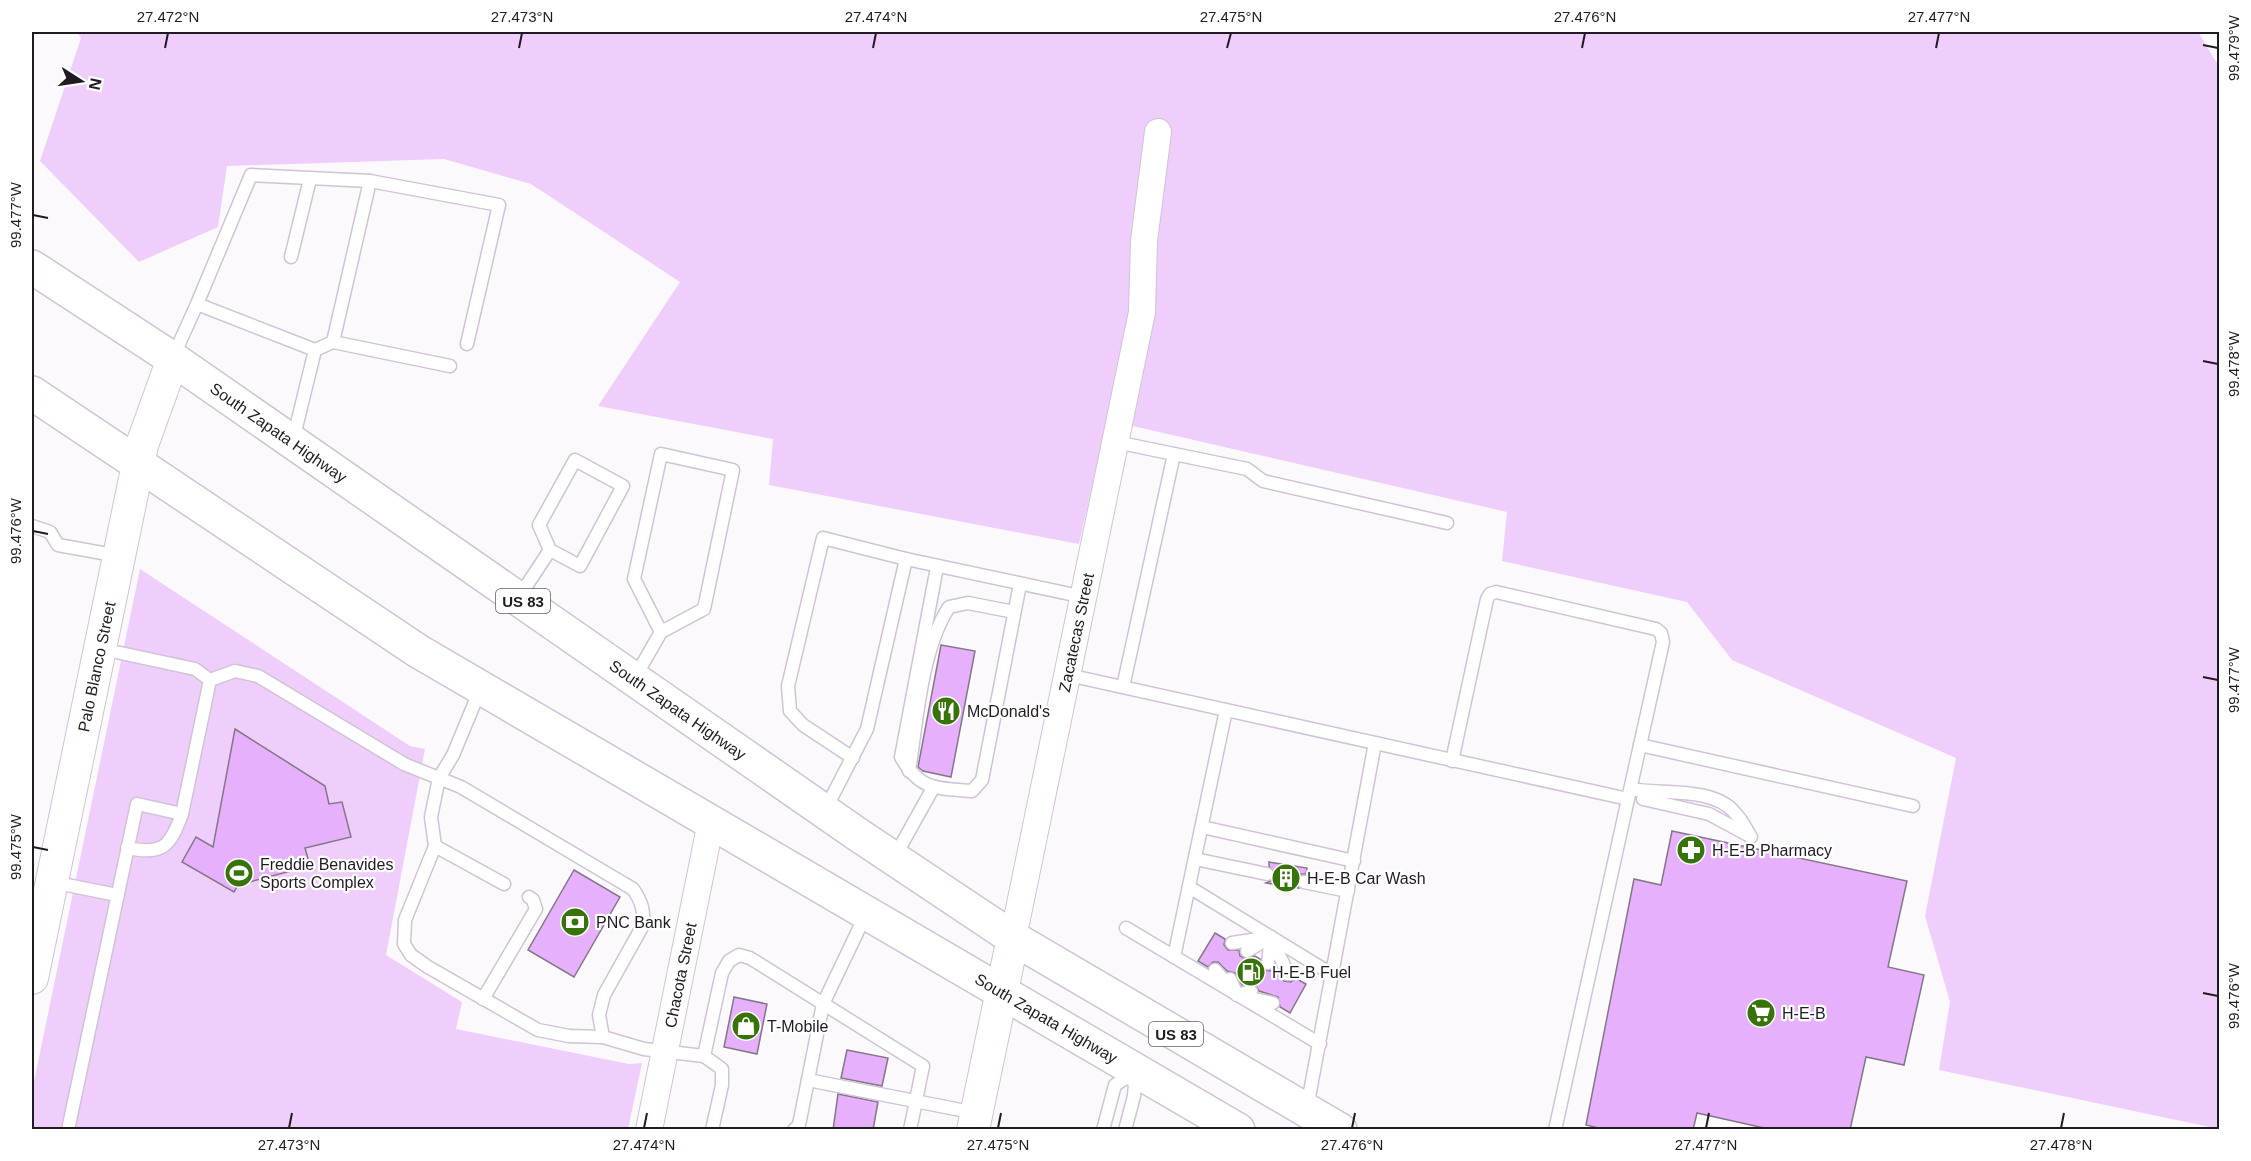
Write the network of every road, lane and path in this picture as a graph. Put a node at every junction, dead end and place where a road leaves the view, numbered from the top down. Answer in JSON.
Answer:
{"nodes":[{"id":1,"x":1158,"y":132,"type":"dead end"},
{"id":2,"x":310,"y":178,"type":"junction"},
{"id":3,"x":370,"y":181,"type":"junction"},
{"id":4,"x":291,"y":257,"type":"dead end"},
{"id":5,"x":32,"y":267,"type":"edge"},
{"id":6,"x":197,"y":304,"type":"junction"},
{"id":7,"x":333,"y":342,"type":"junction"},
{"id":8,"x":467,"y":344,"type":"dead end"},
{"id":9,"x":315,"y":350,"type":"junction"},
{"id":10,"x":173,"y":358,"type":"junction"},
{"id":11,"x":450,"y":366,"type":"dead end"},
{"id":12,"x":32,"y":393,"type":"edge"},
{"id":13,"x":293,"y":441,"type":"junction"},
{"id":14,"x":1116,"y":442,"type":"junction"},
{"id":15,"x":1174,"y":454,"type":"junction"},
{"id":16,"x":138,"y":464,"type":"junction"},
{"id":17,"x":1447,"y":524,"type":"dead end"},
{"id":18,"x":32,"y":526,"type":"edge"},
{"id":19,"x":550,"y":550,"type":"junction"},
{"id":20,"x":120,"y":556,"type":"junction"},
{"id":21,"x":906,"y":559,"type":"junction"},
{"id":22,"x":937,"y":567,"type":"junction"},
{"id":23,"x":1020,"y":584,"type":"junction"},
{"id":24,"x":1084,"y":597,"type":"junction"},
{"id":25,"x":519,"y":598,"type":"junction"},
{"id":26,"x":1014,"y":612,"type":"junction"},
{"id":27,"x":661,"y":632,"type":"junction"},
{"id":28,"x":101,"y":649,"type":"junction"},
{"id":29,"x":1068,"y":675,"type":"junction"},
{"id":30,"x":634,"y":678,"type":"junction"},
{"id":31,"x":210,"y":680,"type":"junction"},
{"id":32,"x":1123,"y":687,"type":"junction"},
{"id":33,"x":481,"y":688,"type":"junction"},
{"id":34,"x":1226,"y":710,"type":"junction"},
{"id":35,"x":1375,"y":743,"type":"junction"},
{"id":36,"x":1640,"y":745,"type":"junction"},
{"id":37,"x":853,"y":758,"type":"junction"},
{"id":38,"x":1452,"y":761,"type":"junction"},
{"id":39,"x":909,"y":771,"type":"junction"},
{"id":40,"x":439,"y":778,"type":"junction"},
{"id":41,"x":933,"y":788,"type":"junction"},
{"id":42,"x":1630,"y":795,"type":"junction"},
{"id":43,"x":1913,"y":806,"type":"dead end"},
{"id":44,"x":824,"y":811,"type":"junction"},
{"id":45,"x":183,"y":814,"type":"junction"},
{"id":46,"x":711,"y":822,"type":"junction"},
{"id":47,"x":1202,"y":828,"type":"junction"},
{"id":48,"x":1751,"y":837,"type":"dead end"},
{"id":49,"x":435,"y":846,"type":"junction"},
{"id":50,"x":128,"y":848,"type":"junction"},
{"id":51,"x":894,"y":858,"type":"junction"},
{"id":52,"x":1195,"y":860,"type":"junction"},
{"id":53,"x":1354,"y":861,"type":"junction"},
{"id":54,"x":1267,"y":874,"type":"dead end"},
{"id":55,"x":52,"y":882,"type":"junction"},
{"id":56,"x":1304,"y":882,"type":"dead end"},
{"id":57,"x":504,"y":884,"type":"dead end"},
{"id":58,"x":1189,"y":887,"type":"junction"},
{"id":59,"x":1348,"y":891,"type":"junction"},
{"id":60,"x":117,"y":895,"type":"junction"},
{"id":61,"x":529,"y":897,"type":"dead end"},
{"id":62,"x":866,"y":913,"type":"junction"},
{"id":63,"x":1126,"y":928,"type":"dead end"},
{"id":64,"x":1270,"y":937,"type":"junction"},
{"id":65,"x":1013,"y":938,"type":"junction"},
{"id":66,"x":1232,"y":942,"type":"dead end"},
{"id":67,"x":1247,"y":951,"type":"dead end"},
{"id":68,"x":1174,"y":957,"type":"junction"},
{"id":69,"x":1268,"y":963,"type":"dead end"},
{"id":70,"x":1215,"y":970,"type":"dead end"},
{"id":71,"x":32,"y":972,"type":"edge"},
{"id":72,"x":1288,"y":974,"type":"dead end"},
{"id":73,"x":1333,"y":975,"type":"junction"},
{"id":74,"x":1230,"y":979,"type":"dead end"},
{"id":75,"x":1251,"y":992,"type":"dead end"},
{"id":76,"x":1002,"y":993,"type":"junction"},
{"id":77,"x":1237,"y":995,"type":"junction"},
{"id":78,"x":483,"y":999,"type":"junction"},
{"id":79,"x":1273,"y":1003,"type":"dead end"},
{"id":80,"x":823,"y":1004,"type":"junction"},
{"id":81,"x":603,"y":1037,"type":"junction"},
{"id":82,"x":1320,"y":1044,"type":"junction"},
{"id":83,"x":666,"y":1050,"type":"junction"},
{"id":84,"x":704,"y":1056,"type":"junction"},
{"id":85,"x":1136,"y":1071,"type":"junction"},
{"id":86,"x":808,"y":1080,"type":"junction"},
{"id":87,"x":916,"y":1101,"type":"junction"},
{"id":88,"x":1307,"y":1110,"type":"junction"},
{"id":89,"x":975,"y":1122,"type":"edge"},
{"id":90,"x":68,"y":1130,"type":"edge"},
{"id":91,"x":649,"y":1130,"type":"edge"},
{"id":92,"x":712,"y":1130,"type":"edge"},
{"id":93,"x":794,"y":1130,"type":"edge"},
{"id":94,"x":910,"y":1130,"type":"edge"},
{"id":95,"x":1103,"y":1130,"type":"edge"},
{"id":96,"x":1125,"y":1130,"type":"edge"},
{"id":97,"x":1238,"y":1130,"type":"edge"},
{"id":98,"x":1340,"y":1130,"type":"edge"},
{"id":99,"x":1555,"y":1130,"type":"edge"}],
"edges":[{"from":1,"to":14,"type":"street","name":"Zacatecas Street"},
{"from":2,"to":3,"type":"lane"},
{"from":2,"to":4,"type":"lane"},
{"from":2,"to":6,"type":"lane"},
{"from":3,"to":7,"type":"lane"},
{"from":3,"to":8,"type":"lane"},
{"from":5,"to":10,"type":"main road","name":"South Zapata Highway","number":"US 83"},
{"from":6,"to":9,"type":"lane"},
{"from":6,"to":10,"type":"lane"},
{"from":7,"to":9,"type":"lane"},
{"from":7,"to":11,"type":"lane"},
{"from":9,"to":13,"type":"lane"},
{"from":10,"to":13,"type":"main road","name":"South Zapata Highway","number":"US 83"},
{"from":10,"to":16,"type":"street","name":"Palo Blanco Street"},
{"from":12,"to":16,"type":"main road","name":"South Zapata Highway"},
{"from":13,"to":25,"type":"main road","name":"South Zapata Highway","number":"US 83"},
{"from":14,"to":15,"type":"lane"},
{"from":14,"to":24,"type":"street","name":"Zacatecas Street"},
{"from":15,"to":17,"type":"lane"},
{"from":15,"to":32,"type":"lane"},
{"from":16,"to":20,"type":"street","name":"Palo Blanco Street"},
{"from":16,"to":33,"type":"main road","name":"South Zapata Highway"},
{"from":18,"to":20,"type":"lane"},
{"from":19,"to":19,"type":"lane"},
{"from":19,"to":25,"type":"lane"},
{"from":20,"to":28,"type":"street","name":"Palo Blanco Street"},
{"from":21,"to":22,"type":"lane"},
{"from":21,"to":37,"type":"lane"},
{"from":21,"to":37,"type":"lane"},
{"from":22,"to":23,"type":"lane"},
{"from":22,"to":39,"type":"lane"},
{"from":23,"to":24,"type":"lane"},
{"from":23,"to":26,"type":"lane"},
{"from":24,"to":29,"type":"street","name":"Zacatecas Street"},
{"from":25,"to":30,"type":"main road","name":"South Zapata Highway","number":"US 83"},
{"from":26,"to":39,"type":"lane"},
{"from":26,"to":41,"type":"lane"},
{"from":27,"to":27,"type":"lane"},
{"from":27,"to":30,"type":"lane"},
{"from":28,"to":31,"type":"lane"},
{"from":28,"to":55,"type":"street","name":"Palo Blanco Street"},
{"from":29,"to":32,"type":"lane"},
{"from":29,"to":65,"type":"street","name":"Zacatecas Street"},
{"from":30,"to":44,"type":"main road","name":"South Zapata Highway","number":"US 83"},
{"from":31,"to":40,"type":"lane"},
{"from":31,"to":45,"type":"lane"},
{"from":32,"to":34,"type":"lane"},
{"from":33,"to":40,"type":"lane"},
{"from":33,"to":46,"type":"main road","name":"South Zapata Highway"},
{"from":34,"to":35,"type":"lane"},
{"from":34,"to":47,"type":"lane"},
{"from":35,"to":38,"type":"lane"},
{"from":35,"to":53,"type":"lane"},
{"from":36,"to":38,"type":"lane"},
{"from":36,"to":42,"type":"lane"},
{"from":36,"to":43,"type":"lane"},
{"from":37,"to":44,"type":"lane"},
{"from":38,"to":42,"type":"lane"},
{"from":39,"to":41,"type":"lane"},
{"from":40,"to":49,"type":"lane"},
{"from":40,"to":81,"type":"lane"},
{"from":41,"to":51,"type":"lane"},
{"from":42,"to":48,"type":"lane"},
{"from":42,"to":99,"type":"lane"},
{"from":44,"to":51,"type":"main road","name":"South Zapata Highway","number":"US 83"},
{"from":45,"to":50,"type":"lane"},
{"from":45,"to":50,"type":"lane"},
{"from":46,"to":62,"type":"main road","name":"South Zapata Highway"},
{"from":46,"to":83,"type":"street","name":"Chacota Street"},
{"from":47,"to":52,"type":"lane"},
{"from":47,"to":53,"type":"lane"},
{"from":49,"to":57,"type":"lane"},
{"from":49,"to":78,"type":"lane"},
{"from":50,"to":60,"type":"lane"},
{"from":51,"to":65,"type":"main road","name":"South Zapata Highway","number":"US 83"},
{"from":52,"to":54,"type":"lane"},
{"from":52,"to":58,"type":"lane"},
{"from":53,"to":59,"type":"lane"},
{"from":55,"to":60,"type":"lane"},
{"from":55,"to":71,"type":"street","name":"Palo Blanco Street"},
{"from":56,"to":59,"type":"lane"},
{"from":58,"to":64,"type":"lane"},
{"from":58,"to":68,"type":"lane"},
{"from":59,"to":73,"type":"lane"},
{"from":60,"to":90,"type":"lane"},
{"from":61,"to":78,"type":"lane"},
{"from":62,"to":76,"type":"main road","name":"South Zapata Highway"},
{"from":62,"to":80,"type":"lane"},
{"from":63,"to":68,"type":"lane"},
{"from":64,"to":66,"type":"lane"},
{"from":64,"to":67,"type":"lane"},
{"from":64,"to":69,"type":"lane"},
{"from":64,"to":72,"type":"lane"},
{"from":64,"to":73,"type":"lane"},
{"from":65,"to":76,"type":"street","name":"Zacatecas Street"},
{"from":65,"to":88,"type":"main road","name":"South Zapata Highway","number":"US 83"},
{"from":68,"to":77,"type":"lane"},
{"from":70,"to":77,"type":"lane"},
{"from":73,"to":82,"type":"lane"},
{"from":74,"to":77,"type":"lane"},
{"from":75,"to":77,"type":"lane"},
{"from":76,"to":85,"type":"main road","name":"South Zapata Highway"},
{"from":76,"to":89,"type":"street","name":"Zacatecas Street"},
{"from":77,"to":79,"type":"lane"},
{"from":77,"to":82,"type":"lane"},
{"from":78,"to":81,"type":"lane"},
{"from":80,"to":84,"type":"lane"},
{"from":80,"to":86,"type":"lane"},
{"from":80,"to":87,"type":"lane"},
{"from":81,"to":83,"type":"lane"},
{"from":82,"to":88,"type":"lane"},
{"from":83,"to":84,"type":"lane"},
{"from":83,"to":91,"type":"street","name":"Chacota Street"},
{"from":84,"to":92,"type":"lane"},
{"from":85,"to":95,"type":"lane"},
{"from":85,"to":96,"type":"lane"},
{"from":85,"to":97,"type":"main road","name":"South Zapata Highway"},
{"from":86,"to":87,"type":"lane"},
{"from":86,"to":93,"type":"lane"},
{"from":87,"to":89,"type":"lane"},
{"from":87,"to":94,"type":"lane"},
{"from":88,"to":98,"type":"main road","name":"South Zapata Highway","number":"US 83"}]}
